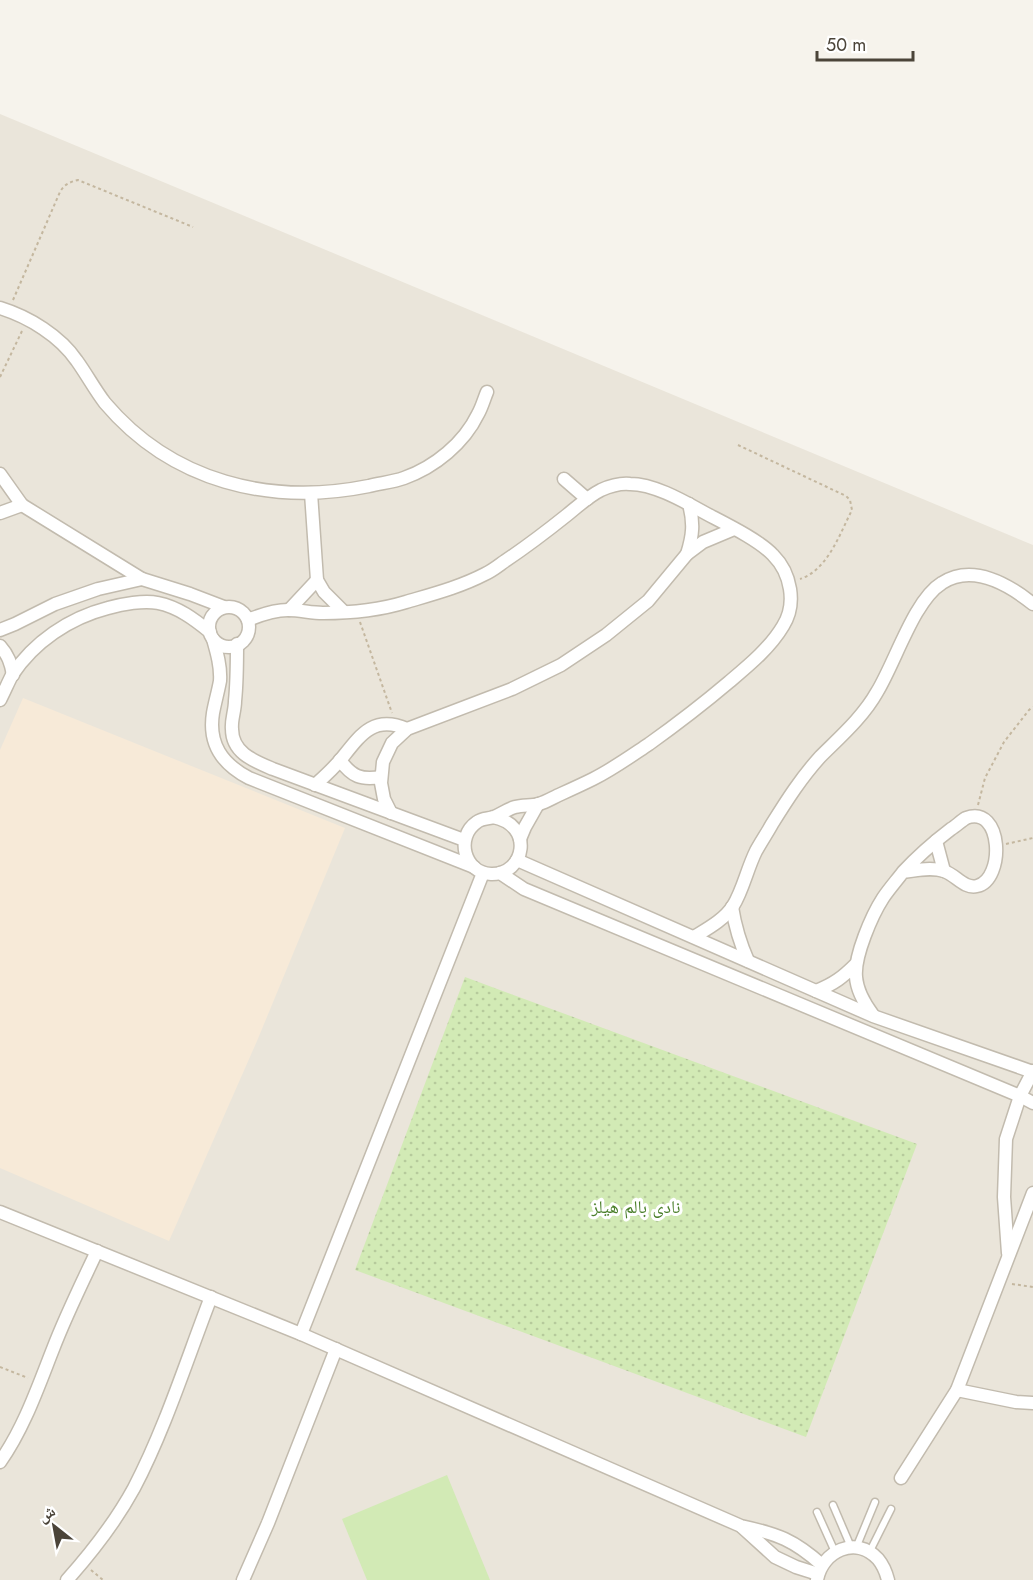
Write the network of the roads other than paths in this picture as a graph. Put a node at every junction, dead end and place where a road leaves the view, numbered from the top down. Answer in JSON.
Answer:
{"nodes":[{"id":1,"x":4,"y":309,"type":"edge"},
{"id":2,"x":487,"y":392,"type":"dead end"},
{"id":3,"x":0,"y":474,"type":"edge"},
{"id":4,"x":564,"y":479,"type":"dead end"},
{"id":5,"x":311,"y":493,"type":"junction"},
{"id":6,"x":587,"y":499,"type":"junction"},
{"id":7,"x":689,"y":504,"type":"junction"},
{"id":8,"x":22,"y":505,"type":"junction"},
{"id":9,"x":0,"y":513,"type":"edge"},
{"id":10,"x":735,"y":529,"type":"junction"},
{"id":11,"x":687,"y":554,"type":"junction"},
{"id":12,"x":142,"y":579,"type":"junction"},
{"id":13,"x":317,"y":580,"type":"junction"},
{"id":14,"x":1033,"y":604,"type":"edge"},
{"id":15,"x":224,"y":608,"type":"junction"},
{"id":16,"x":289,"y":610,"type":"junction"},
{"id":17,"x":350,"y":611,"type":"junction"},
{"id":18,"x":248,"y":620,"type":"junction"},
{"id":19,"x":0,"y":630,"type":"edge"},
{"id":20,"x":212,"y":635,"type":"junction"},
{"id":21,"x":237,"y":644,"type":"junction"},
{"id":22,"x":0,"y":646,"type":"edge"},
{"id":23,"x":12,"y":675,"type":"junction"},
{"id":24,"x":0,"y":700,"type":"edge"},
{"id":25,"x":402,"y":727,"type":"junction"},
{"id":26,"x":340,"y":760,"type":"junction"},
{"id":27,"x":381,"y":777,"type":"junction"},
{"id":28,"x":315,"y":784,"type":"junction"},
{"id":29,"x":538,"y":804,"type":"junction"},
{"id":30,"x":391,"y":813,"type":"junction"},
{"id":31,"x":493,"y":817,"type":"junction"},
{"id":32,"x":520,"y":839,"type":"junction"},
{"id":33,"x":464,"y":840,"type":"junction"},
{"id":34,"x":936,"y":841,"type":"junction"},
{"id":35,"x":517,"y":860,"type":"junction"},
{"id":36,"x":479,"y":870,"type":"junction"},
{"id":37,"x":944,"y":871,"type":"junction"},
{"id":38,"x":903,"y":872,"type":"junction"},
{"id":39,"x":500,"y":873,"type":"junction"},
{"id":40,"x":732,"y":907,"type":"junction"},
{"id":41,"x":694,"y":937,"type":"junction"},
{"id":42,"x":748,"y":961,"type":"junction"},
{"id":43,"x":856,"y":964,"type":"junction"},
{"id":44,"x":816,"y":991,"type":"junction"},
{"id":45,"x":873,"y":1016,"type":"junction"},
{"id":46,"x":1033,"y":1072,"type":"edge"},
{"id":47,"x":1020,"y":1096,"type":"junction"},
{"id":48,"x":1033,"y":1103,"type":"edge"},
{"id":49,"x":1033,"y":1192,"type":"edge"},
{"id":50,"x":0,"y":1212,"type":"edge"},
{"id":51,"x":98,"y":1251,"type":"junction"},
{"id":52,"x":1008,"y":1255,"type":"junction"},
{"id":53,"x":211,"y":1297,"type":"junction"},
{"id":54,"x":301,"y":1334,"type":"junction"},
{"id":55,"x":336,"y":1349,"type":"junction"},
{"id":56,"x":957,"y":1390,"type":"junction"},
{"id":57,"x":1033,"y":1403,"type":"edge"},
{"id":58,"x":0,"y":1462,"type":"edge"},
{"id":59,"x":901,"y":1478,"type":"dead end"},
{"id":60,"x":876,"y":1502,"type":"dead end"},
{"id":61,"x":833,"y":1505,"type":"dead end"},
{"id":62,"x":891,"y":1509,"type":"dead end"},
{"id":63,"x":817,"y":1512,"type":"dead end"},
{"id":64,"x":741,"y":1526,"type":"junction"},
{"id":65,"x":853,"y":1548,"type":"junction"},
{"id":66,"x":835,"y":1552,"type":"junction"},
{"id":67,"x":869,"y":1552,"type":"junction"},
{"id":68,"x":818,"y":1576,"type":"edge"},
{"id":69,"x":67,"y":1580,"type":"edge"},
{"id":70,"x":243,"y":1580,"type":"edge"},
{"id":71,"x":888,"y":1580,"type":"edge"}],
"edges":[{"from":1,"to":5,"type":"street"},
{"from":2,"to":5,"type":"street"},
{"from":3,"to":8,"type":"street"},
{"from":4,"to":6,"type":"street"},
{"from":5,"to":13,"type":"street"},
{"from":6,"to":7,"type":"street"},
{"from":6,"to":17,"type":"street"},
{"from":7,"to":10,"type":"street"},
{"from":7,"to":11,"type":"street"},
{"from":8,"to":9,"type":"street"},
{"from":8,"to":12,"type":"street"},
{"from":10,"to":11,"type":"street"},
{"from":10,"to":29,"type":"street"},
{"from":11,"to":25,"type":"street"},
{"from":12,"to":15,"type":"street"},
{"from":12,"to":19,"type":"street"},
{"from":13,"to":16,"type":"street"},
{"from":13,"to":17,"type":"street"},
{"from":14,"to":40,"type":"street"},
{"from":15,"to":18,"type":"street"},
{"from":15,"to":20,"type":"street"},
{"from":16,"to":17,"type":"street"},
{"from":16,"to":18,"type":"street"},
{"from":18,"to":21,"type":"street"},
{"from":20,"to":21,"type":"street"},
{"from":20,"to":23,"type":"street"},
{"from":20,"to":36,"type":"street"},
{"from":21,"to":28,"type":"street"},
{"from":22,"to":23,"type":"street"},
{"from":23,"to":24,"type":"street"},
{"from":25,"to":26,"type":"street"},
{"from":25,"to":27,"type":"street"},
{"from":26,"to":27,"type":"street"},
{"from":26,"to":28,"type":"street"},
{"from":27,"to":30,"type":"street"},
{"from":28,"to":30,"type":"street"},
{"from":29,"to":31,"type":"street"},
{"from":29,"to":32,"type":"street"},
{"from":30,"to":33,"type":"street"},
{"from":31,"to":32,"type":"street"},
{"from":31,"to":33,"type":"street"},
{"from":32,"to":35,"type":"street"},
{"from":33,"to":36,"type":"street"},
{"from":34,"to":37,"type":"street"},
{"from":34,"to":37,"type":"street"},
{"from":34,"to":38,"type":"street"},
{"from":35,"to":39,"type":"street"},
{"from":35,"to":41,"type":"street"},
{"from":36,"to":39,"type":"street"},
{"from":36,"to":54,"type":"street"},
{"from":37,"to":38,"type":"street"},
{"from":38,"to":43,"type":"street"},
{"from":39,"to":47,"type":"street"},
{"from":40,"to":41,"type":"street"},
{"from":40,"to":42,"type":"street"},
{"from":41,"to":42,"type":"street"},
{"from":42,"to":44,"type":"street"},
{"from":43,"to":44,"type":"street"},
{"from":43,"to":45,"type":"street"},
{"from":44,"to":45,"type":"street"},
{"from":45,"to":46,"type":"street"},
{"from":46,"to":47,"type":"street"},
{"from":47,"to":48,"type":"street"},
{"from":47,"to":52,"type":"street"},
{"from":49,"to":52,"type":"street"},
{"from":50,"to":51,"type":"street"},
{"from":51,"to":53,"type":"street"},
{"from":51,"to":58,"type":"street"},
{"from":52,"to":56,"type":"street"},
{"from":53,"to":54,"type":"street"},
{"from":53,"to":69,"type":"street"},
{"from":54,"to":55,"type":"street"},
{"from":55,"to":64,"type":"street"},
{"from":55,"to":70,"type":"street"},
{"from":56,"to":57,"type":"street"},
{"from":56,"to":59,"type":"street"},
{"from":60,"to":65,"type":"lane"},
{"from":61,"to":65,"type":"lane"},
{"from":62,"to":67,"type":"lane"},
{"from":63,"to":66,"type":"lane"},
{"from":64,"to":68,"type":"street"},
{"from":64,"to":68,"type":"street"},
{"from":65,"to":66,"type":"street"},
{"from":65,"to":67,"type":"street"},
{"from":66,"to":68,"type":"street"},
{"from":67,"to":71,"type":"street"}]}
